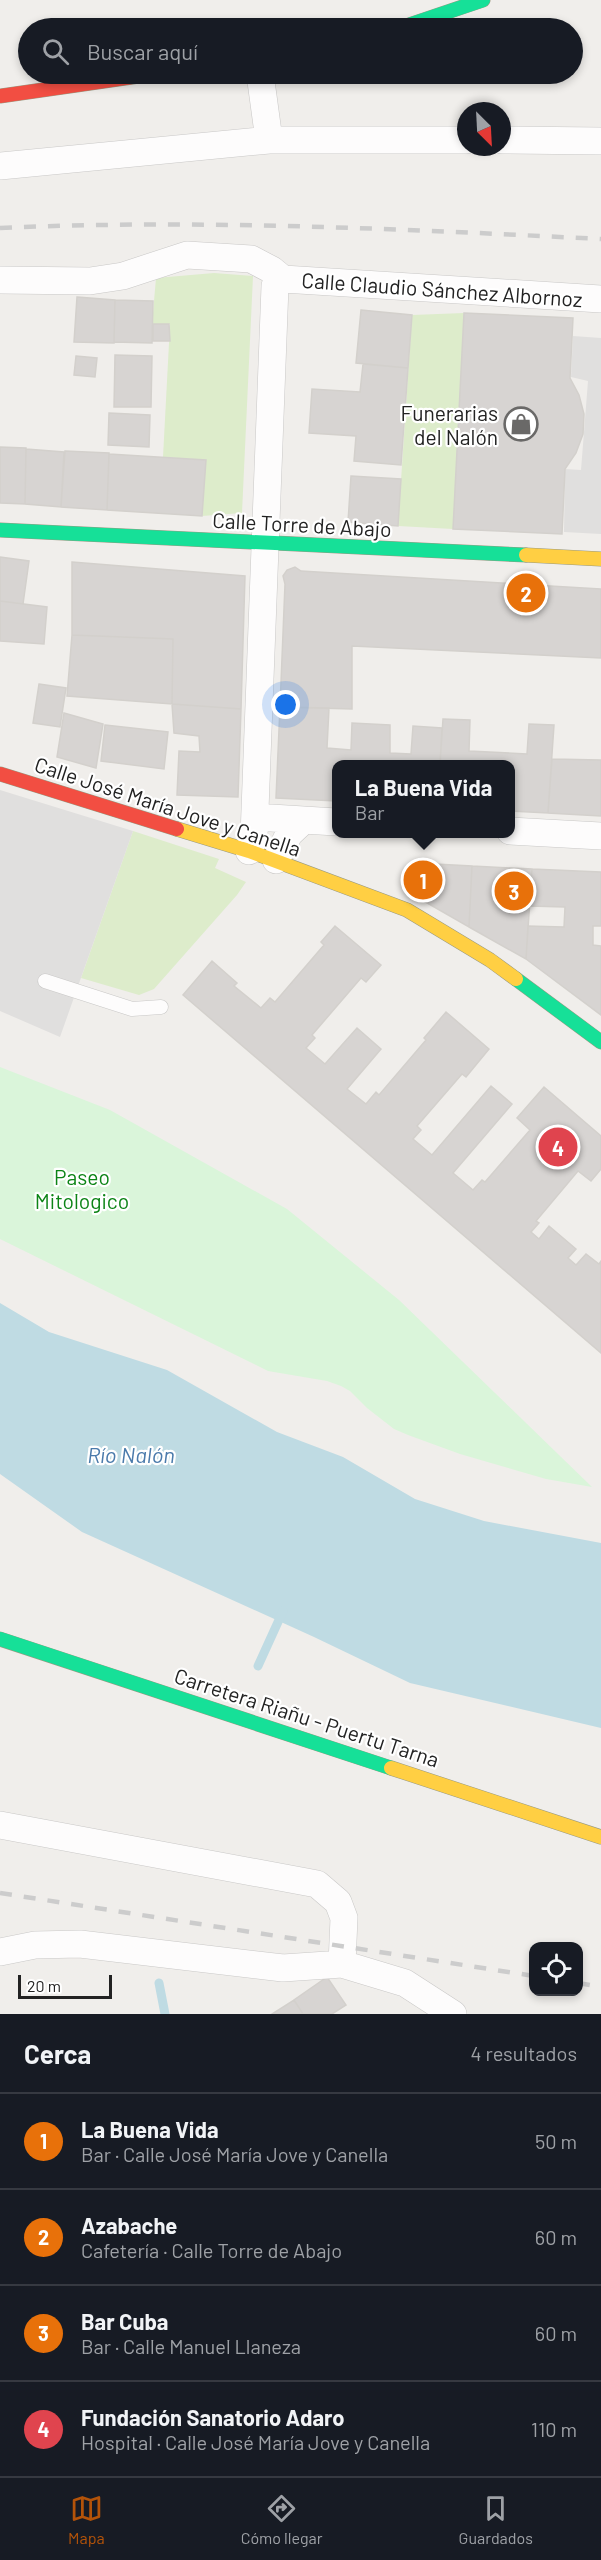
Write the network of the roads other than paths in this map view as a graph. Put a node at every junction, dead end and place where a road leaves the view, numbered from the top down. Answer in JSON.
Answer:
{"nodes":[{"id":1,"x":483,"y":0,"type":"edge"},
{"id":2,"x":430,"y":18,"type":"edge"},
{"id":3,"x":83,"y":84,"type":"edge"},
{"id":4,"x":261,"y":84,"type":"edge"},
{"id":5,"x":0,"y":96,"type":"edge"},
{"id":6,"x":269,"y":140,"type":"junction"},
{"id":7,"x":457,"y":140,"type":"edge"},
{"id":8,"x":511,"y":140,"type":"edge"},
{"id":9,"x":601,"y":141,"type":"edge"},
{"id":10,"x":0,"y":166,"type":"edge"},
{"id":11,"x":283,"y":279,"type":"junction"},
{"id":12,"x":0,"y":280,"type":"edge"},
{"id":13,"x":601,"y":299,"type":"edge"},
{"id":14,"x":0,"y":530,"type":"edge"},
{"id":15,"x":266,"y":543,"type":"junction"},
{"id":16,"x":601,"y":559,"type":"edge"},
{"id":17,"x":0,"y":774,"type":"edge"},
{"id":18,"x":255,"y":817,"type":"junction"},
{"id":19,"x":304,"y":820,"type":"junction"},
{"id":20,"x":332,"y":822,"type":"edge"},
{"id":21,"x":515,"y":831,"type":"edge"},
{"id":22,"x":601,"y":836,"type":"edge"},
{"id":23,"x":249,"y":851,"type":"junction"},
{"id":24,"x":276,"y":860,"type":"junction"},
{"id":25,"x":45,"y":981,"type":"dead end"},
{"id":26,"x":161,"y":1007,"type":"dead end"},
{"id":27,"x":601,"y":1042,"type":"edge"},
{"id":28,"x":0,"y":1641,"type":"edge"},
{"id":29,"x":52,"y":1641,"type":"dead end"},
{"id":30,"x":124,"y":1680,"type":"junction"},
{"id":31,"x":0,"y":1825,"type":"edge"},
{"id":32,"x":601,"y":1837,"type":"edge"},
{"id":33,"x":0,"y":1952,"type":"edge"},
{"id":34,"x":342,"y":1964,"type":"junction"},
{"id":35,"x":453,"y":2014,"type":"edge"}],
"edges":[{"from":1,"to":2,"type":"street"},
{"from":3,"to":5,"type":"street"},
{"from":4,"to":6,"type":"street"},
{"from":6,"to":7,"type":"street"},
{"from":6,"to":10,"type":"street"},
{"from":8,"to":9,"type":"street"},
{"from":11,"to":12,"type":"street"},
{"from":11,"to":13,"type":"street","name":"Calle Claudio Sánchez Albornoz"},
{"from":11,"to":15,"type":"street"},
{"from":14,"to":15,"type":"street","name":"Calle Torre de Abajo"},
{"from":15,"to":16,"type":"street","name":"Calle Torre de Abajo"},
{"from":15,"to":18,"type":"street"},
{"from":17,"to":23,"type":"street","name":"Calle José María Jove y Canella"},
{"from":18,"to":19,"type":"street"},
{"from":18,"to":23,"type":"street"},
{"from":19,"to":20,"type":"street"},
{"from":19,"to":24,"type":"street"},
{"from":21,"to":22,"type":"street"},
{"from":23,"to":24,"type":"street","name":"Calle José María Jove y Canella"},
{"from":24,"to":27,"type":"street","name":"Calle José María Jove y Canella"},
{"from":25,"to":26,"type":"lane"},
{"from":28,"to":30,"type":"street","name":"Carretera Riañu - Puertu Tarna"},
{"from":29,"to":30,"type":"street"},
{"from":30,"to":32,"type":"street","name":"Carretera Riañu - Puertu Tarna"},
{"from":31,"to":34,"type":"street"},
{"from":33,"to":34,"type":"street"},
{"from":34,"to":35,"type":"street"}]}
